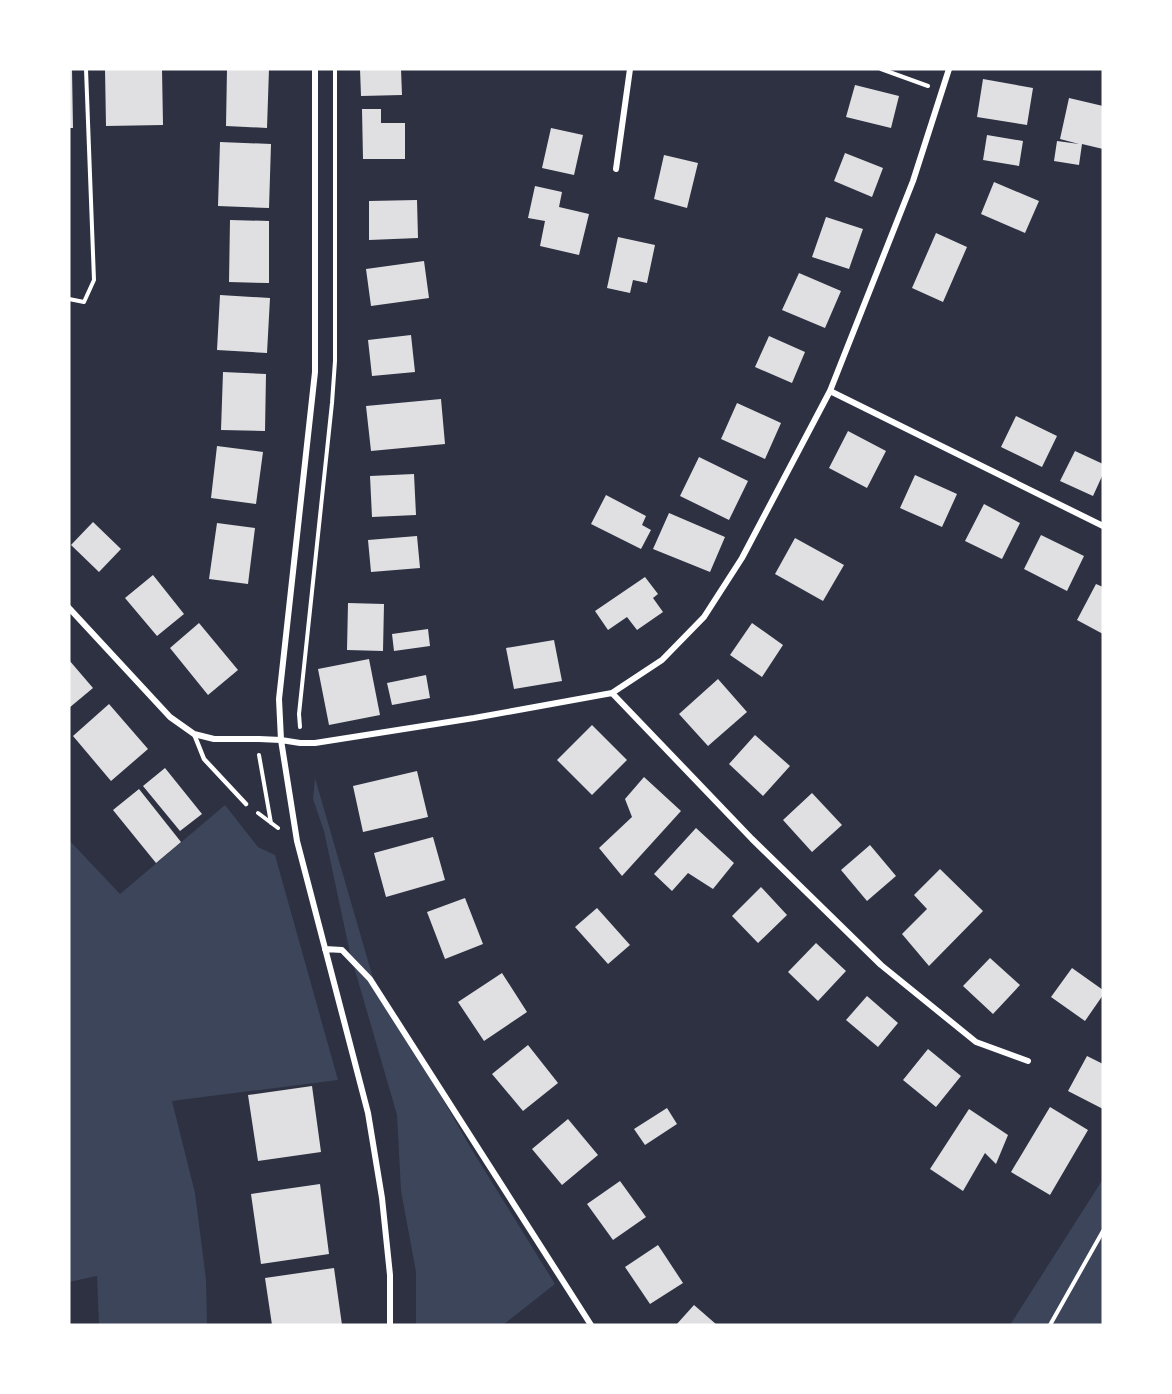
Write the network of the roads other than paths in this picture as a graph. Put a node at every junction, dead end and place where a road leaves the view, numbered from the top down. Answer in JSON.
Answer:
{"nodes":[{"id":1,"x":315,"y":69,"type":"edge"},
{"id":2,"x":630,"y":69,"type":"edge"},
{"id":3,"x":949,"y":69,"type":"edge"},
{"id":4,"x":616,"y":169,"type":"dead end"},
{"id":5,"x":830,"y":391,"type":"junction"},
{"id":6,"x":1103,"y":526,"type":"edge"},
{"id":7,"x":69,"y":608,"type":"edge"},
{"id":8,"x":612,"y":693,"type":"junction"},
{"id":9,"x":194,"y":734,"type":"junction"},
{"id":10,"x":281,"y":740,"type":"junction"},
{"id":11,"x":246,"y":804,"type":"dead end"},
{"id":12,"x":325,"y":950,"type":"junction"},
{"id":13,"x":1028,"y":1062,"type":"dead end"},
{"id":14,"x":390,"y":1325,"type":"edge"},
{"id":15,"x":591,"y":1325,"type":"edge"}],
"edges":[{"from":1,"to":10,"type":"street"},
{"from":2,"to":4,"type":"street"},
{"from":3,"to":5,"type":"street"},
{"from":5,"to":6,"type":"street"},
{"from":5,"to":8,"type":"street"},
{"from":7,"to":9,"type":"street"},
{"from":8,"to":10,"type":"street"},
{"from":8,"to":13,"type":"street"},
{"from":9,"to":10,"type":"street"},
{"from":9,"to":11,"type":"lane"},
{"from":10,"to":12,"type":"street"},
{"from":12,"to":14,"type":"street"},
{"from":12,"to":15,"type":"street"}]}
